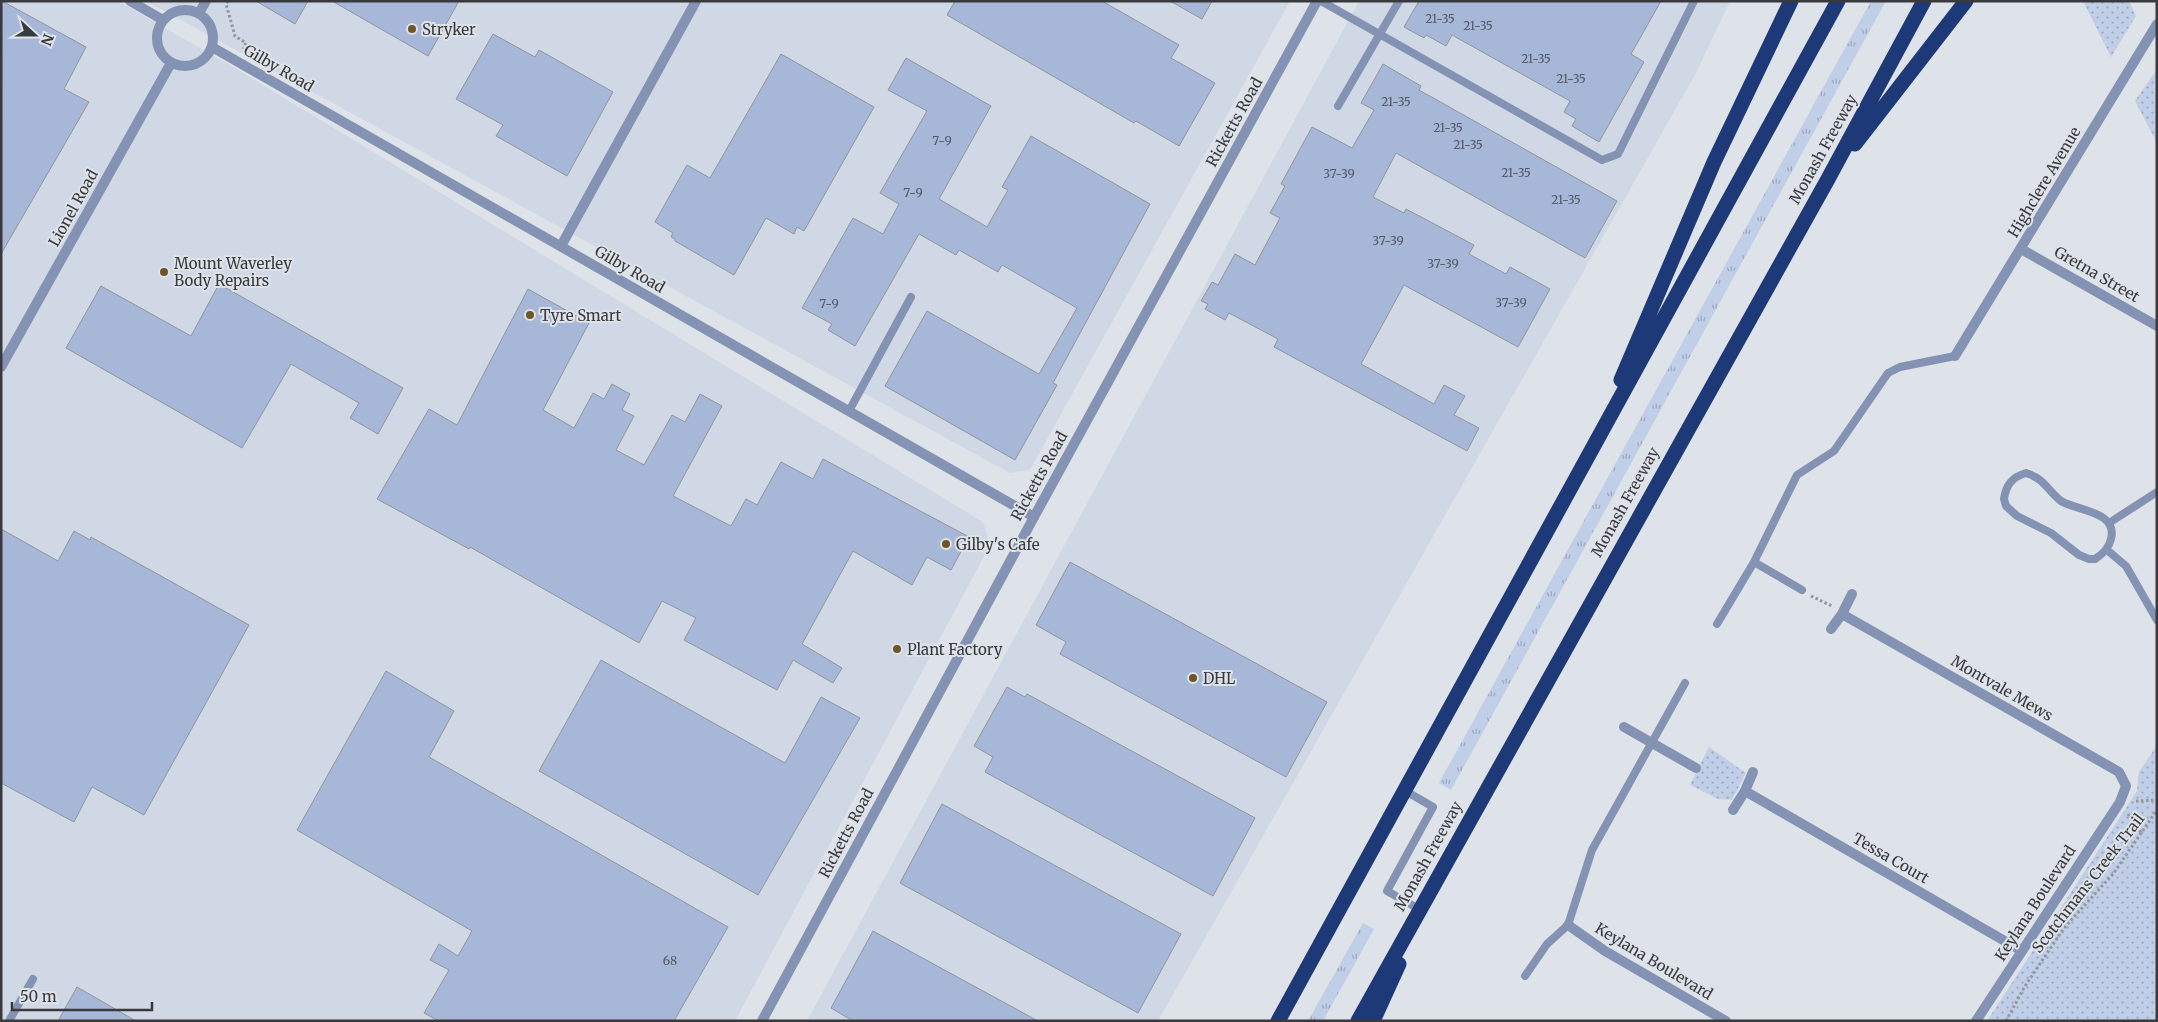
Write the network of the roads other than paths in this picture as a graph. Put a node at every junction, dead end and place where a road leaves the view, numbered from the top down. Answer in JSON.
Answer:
{"nodes":[{"id":1,"x":130,"y":1,"type":"edge"},
{"id":2,"x":206,"y":1,"type":"edge"},
{"id":3,"x":696,"y":1,"type":"edge"},
{"id":4,"x":1319,"y":1,"type":"edge"},
{"id":5,"x":1399,"y":1,"type":"edge"},
{"id":6,"x":1694,"y":1,"type":"edge"},
{"id":7,"x":1790,"y":1,"type":"edge"},
{"id":8,"x":1838,"y":1,"type":"edge"},
{"id":9,"x":1924,"y":1,"type":"edge"},
{"id":10,"x":1966,"y":1,"type":"edge"},
{"id":11,"x":199,"y":13,"type":"junction"},
{"id":12,"x":163,"y":20,"type":"junction"},
{"id":13,"x":2157,"y":24,"type":"edge"},
{"id":14,"x":1380,"y":34,"type":"junction"},
{"id":15,"x":212,"y":47,"type":"junction"},
{"id":16,"x":171,"y":63,"type":"junction"},
{"id":17,"x":1338,"y":106,"type":"dead end"},
{"id":18,"x":1828,"y":179,"type":"junction"},
{"id":19,"x":560,"y":246,"type":"junction"},
{"id":20,"x":2021,"y":248,"type":"junction"},
{"id":21,"x":911,"y":297,"type":"dead end"},
{"id":22,"x":2157,"y":326,"type":"edge"},
{"id":23,"x":1955,"y":356,"type":"joint"},
{"id":24,"x":1,"y":367,"type":"edge"},
{"id":25,"x":849,"y":411,"type":"junction"},
{"id":26,"x":1590,"y":453,"type":"junction"},
{"id":27,"x":2157,"y":492,"type":"edge"},
{"id":28,"x":1034,"y":517,"type":"junction"},
{"id":29,"x":2109,"y":523,"type":"junction"},
{"id":30,"x":2107,"y":550,"type":"junction"},
{"id":31,"x":1754,"y":562,"type":"junction"},
{"id":32,"x":1802,"y":590,"type":"road end"},
{"id":33,"x":1852,"y":594,"type":"dead end"},
{"id":34,"x":1842,"y":614,"type":"junction"},
{"id":35,"x":2157,"y":620,"type":"edge"},
{"id":36,"x":1717,"y":624,"type":"dead end"},
{"id":37,"x":1831,"y":629,"type":"dead end"},
{"id":38,"x":1685,"y":683,"type":"dead end"},
{"id":39,"x":1624,"y":727,"type":"dead end"},
{"id":40,"x":1652,"y":743,"type":"junction"},
{"id":41,"x":1696,"y":768,"type":"dead end"},
{"id":42,"x":1753,"y":772,"type":"dead end"},
{"id":43,"x":1404,"y":790,"type":"junction"},
{"id":44,"x":1745,"y":791,"type":"junction"},
{"id":45,"x":2120,"y":802,"type":"joint"},
{"id":46,"x":1732,"y":810,"type":"dead end"},
{"id":47,"x":1452,"y":849,"type":"junction"},
{"id":48,"x":1419,"y":909,"type":"junction"},
{"id":49,"x":1568,"y":925,"type":"junction"},
{"id":50,"x":2022,"y":951,"type":"junction"},
{"id":51,"x":1525,"y":976,"type":"dead end"},
{"id":52,"x":34,"y":979,"type":"dead end"},
{"id":53,"x":9,"y":1021,"type":"edge"},
{"id":54,"x":762,"y":1021,"type":"edge"},
{"id":55,"x":1266,"y":1021,"type":"edge"},
{"id":56,"x":1278,"y":1021,"type":"edge"},
{"id":57,"x":1358,"y":1021,"type":"edge"},
{"id":58,"x":1373,"y":1021,"type":"edge"},
{"id":59,"x":1726,"y":1021,"type":"edge"},
{"id":60,"x":1976,"y":1021,"type":"edge"}],
"edges":[{"from":1,"to":12,"type":"street"},
{"from":2,"to":11,"type":"street"},
{"from":3,"to":19,"type":"street"},
{"from":4,"to":14,"type":"lane"},
{"from":4,"to":28,"type":"street","name":"Ricketts Road"},
{"from":5,"to":14,"type":"lane"},
{"from":6,"to":14,"type":"lane"},
{"from":7,"to":26,"type":"highway"},
{"from":8,"to":26,"type":"highway"},
{"from":9,"to":18,"type":"highway","name":"Monash Freeway"},
{"from":10,"to":18,"type":"highway"},
{"from":11,"to":12,"type":"street"},
{"from":11,"to":15,"type":"street"},
{"from":12,"to":16,"type":"street"},
{"from":13,"to":20,"type":"street","name":"Highclere Avenue"},
{"from":14,"to":17,"type":"lane"},
{"from":15,"to":16,"type":"street"},
{"from":15,"to":19,"type":"street","name":"Gilby Road"},
{"from":16,"to":24,"type":"street","name":"Lionel Road"},
{"from":18,"to":47,"type":"highway","name":"Monash Freeway"},
{"from":19,"to":25,"type":"street","name":"Gilby Road"},
{"from":20,"to":22,"type":"street","name":"Gretna Street"},
{"from":20,"to":23,"type":"street","name":"Highclere Avenue"},
{"from":21,"to":25,"type":"lane"},
{"from":23,"to":31,"type":"lane"},
{"from":25,"to":28,"type":"street","name":"Gilby Road"},
{"from":26,"to":43,"type":"highway"},
{"from":27,"to":29,"type":"lane"},
{"from":28,"to":54,"type":"street","name":"Ricketts Road"},
{"from":29,"to":30,"type":"lane"},
{"from":29,"to":30,"type":"lane"},
{"from":30,"to":35,"type":"lane"},
{"from":31,"to":32,"type":"lane"},
{"from":31,"to":36,"type":"lane"},
{"from":33,"to":34,"type":"street"},
{"from":34,"to":37,"type":"street"},
{"from":34,"to":45,"type":"street","name":"Montvale Mews"},
{"from":38,"to":40,"type":"lane"},
{"from":39,"to":40,"type":"street"},
{"from":40,"to":41,"type":"street"},
{"from":40,"to":49,"type":"lane"},
{"from":42,"to":44,"type":"street"},
{"from":43,"to":48,"type":"lane"},
{"from":43,"to":55,"type":"highway"},
{"from":43,"to":56,"type":"highway"},
{"from":44,"to":46,"type":"street"},
{"from":44,"to":50,"type":"street","name":"Tessa Court"},
{"from":45,"to":50,"type":"street","name":"Keylana Boulevard"},
{"from":47,"to":48,"type":"highway","name":"Monash Freeway"},
{"from":47,"to":58,"type":"highway"},
{"from":48,"to":57,"type":"highway","name":"Monash Freeway"},
{"from":49,"to":51,"type":"lane"},
{"from":49,"to":59,"type":"street","name":"Keylana Boulevard"},
{"from":50,"to":60,"type":"street","name":"Keylana Boulevard"},
{"from":52,"to":53,"type":"lane"}]}
